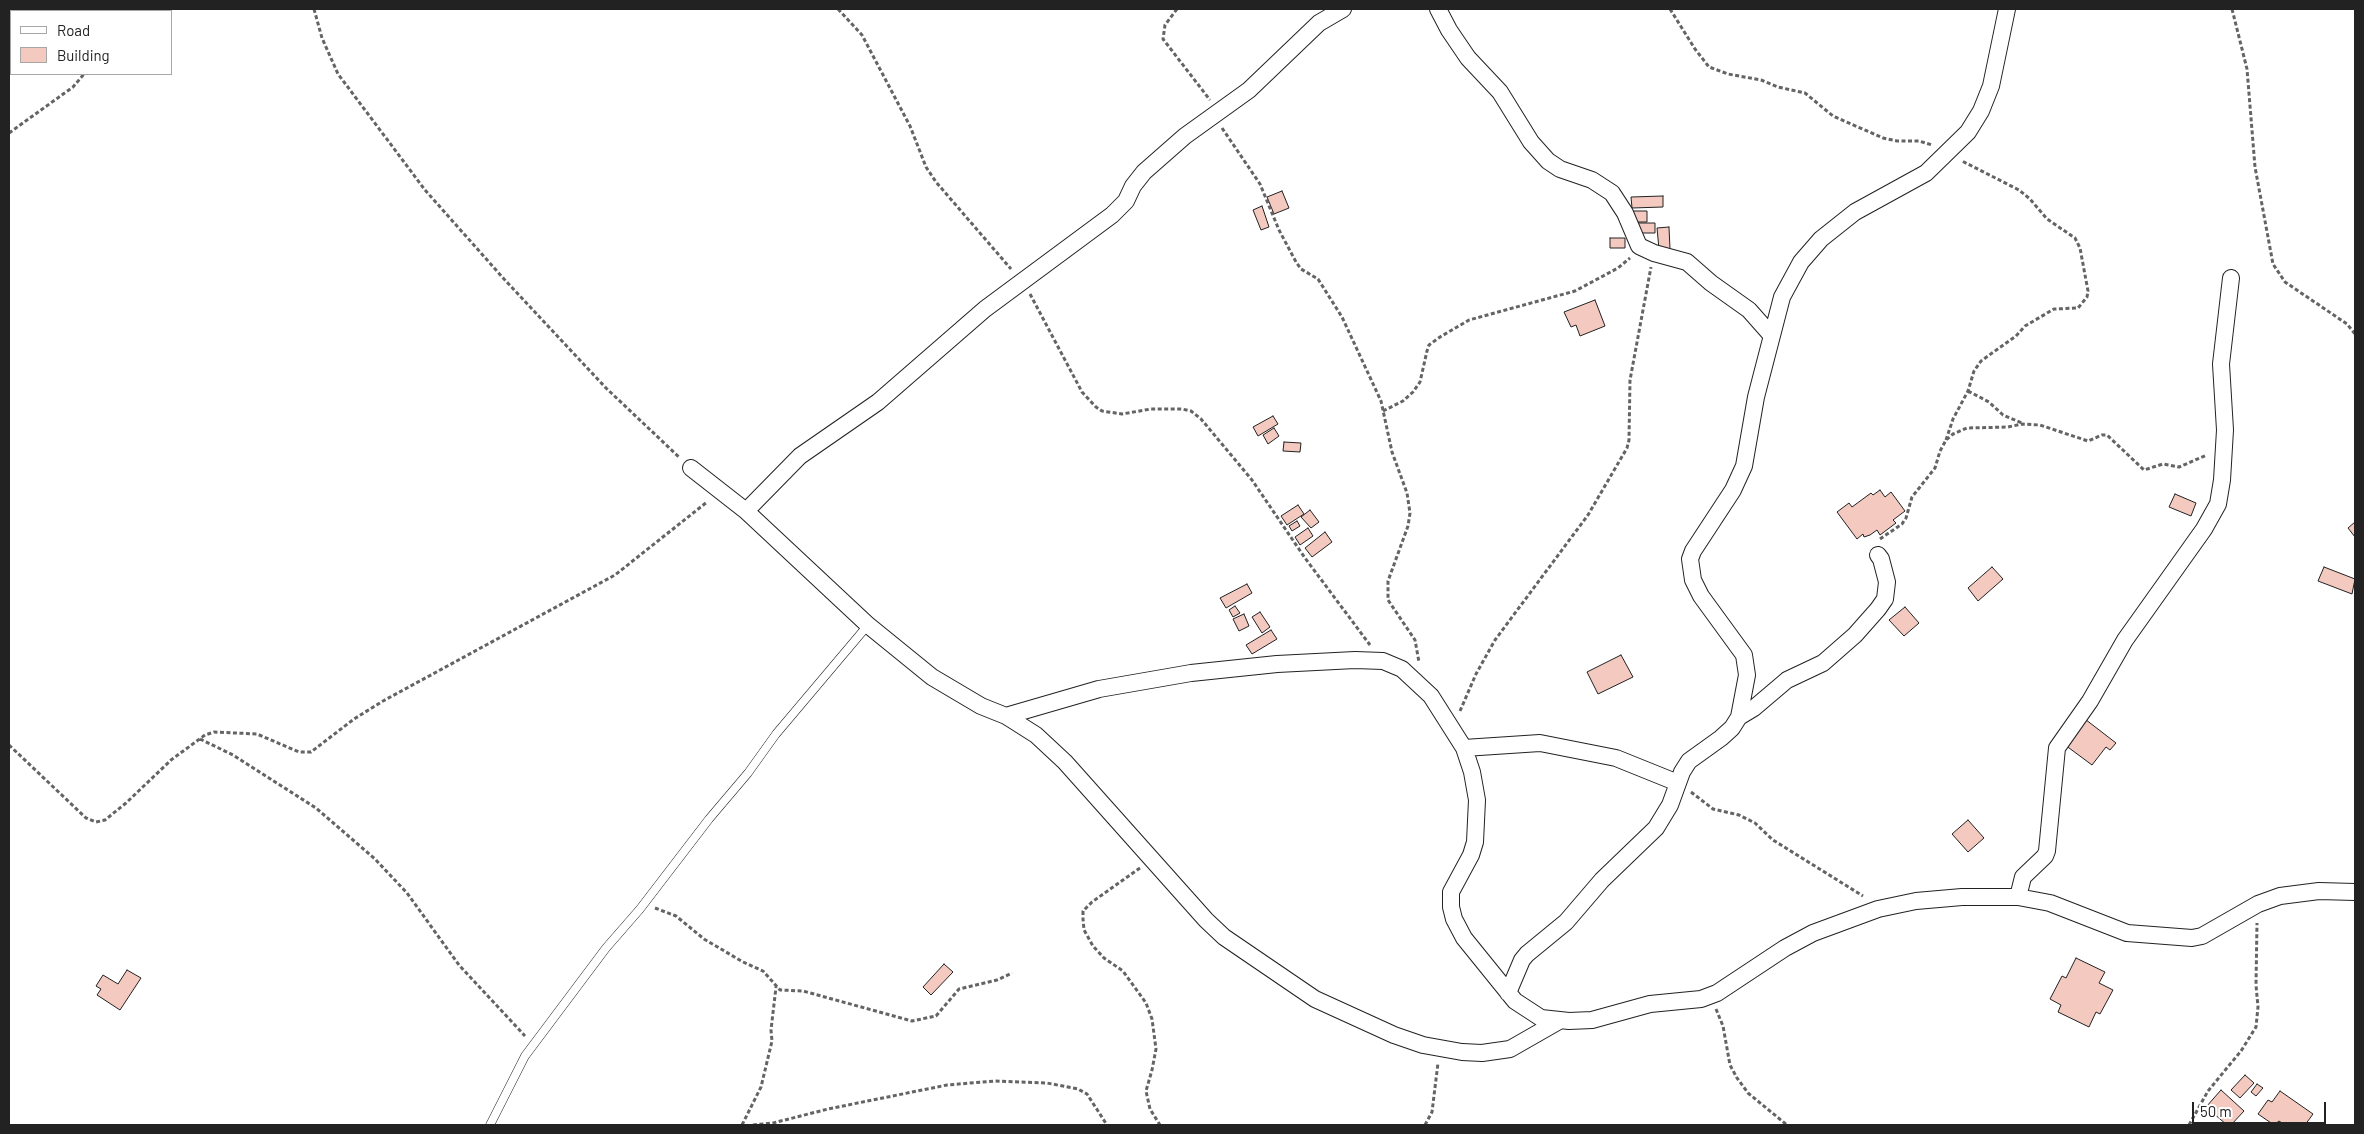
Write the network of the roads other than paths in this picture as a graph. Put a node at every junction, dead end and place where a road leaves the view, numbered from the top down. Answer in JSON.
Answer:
{"nodes":[{"id":1,"x":1343,"y":9,"type":"edge"},
{"id":2,"x":1438,"y":9,"type":"edge"},
{"id":3,"x":2006,"y":9,"type":"edge"},
{"id":4,"x":2231,"y":278,"type":"dead end"},
{"id":5,"x":1772,"y":336,"type":"junction"},
{"id":6,"x":692,"y":468,"type":"road end"},
{"id":7,"x":746,"y":512,"type":"junction"},
{"id":8,"x":1878,"y":555,"type":"road end"},
{"id":9,"x":868,"y":625,"type":"junction"},
{"id":10,"x":1006,"y":716,"type":"junction"},
{"id":11,"x":1739,"y":717,"type":"junction"},
{"id":12,"x":1464,"y":748,"type":"junction"},
{"id":13,"x":1678,"y":782,"type":"junction"},
{"id":14,"x":2355,"y":892,"type":"edge"},
{"id":15,"x":2018,"y":897,"type":"junction"},
{"id":16,"x":1508,"y":993,"type":"junction"},
{"id":17,"x":1560,"y":1021,"type":"junction"},
{"id":18,"x":490,"y":1125,"type":"edge"}],
"edges":[{"from":1,"to":7,"type":"street"},
{"from":2,"to":5,"type":"street"},
{"from":3,"to":5,"type":"street"},
{"from":4,"to":15,"type":"street"},
{"from":5,"to":11,"type":"street"},
{"from":6,"to":7,"type":"street"},
{"from":7,"to":9,"type":"street"},
{"from":8,"to":11,"type":"street"},
{"from":9,"to":10,"type":"street"},
{"from":9,"to":18,"type":"lane"},
{"from":10,"to":12,"type":"street"},
{"from":10,"to":17,"type":"street"},
{"from":11,"to":13,"type":"street"},
{"from":12,"to":13,"type":"street"},
{"from":12,"to":16,"type":"street"},
{"from":13,"to":16,"type":"street"},
{"from":14,"to":15,"type":"street"},
{"from":15,"to":17,"type":"street"},
{"from":16,"to":17,"type":"street"}]}
